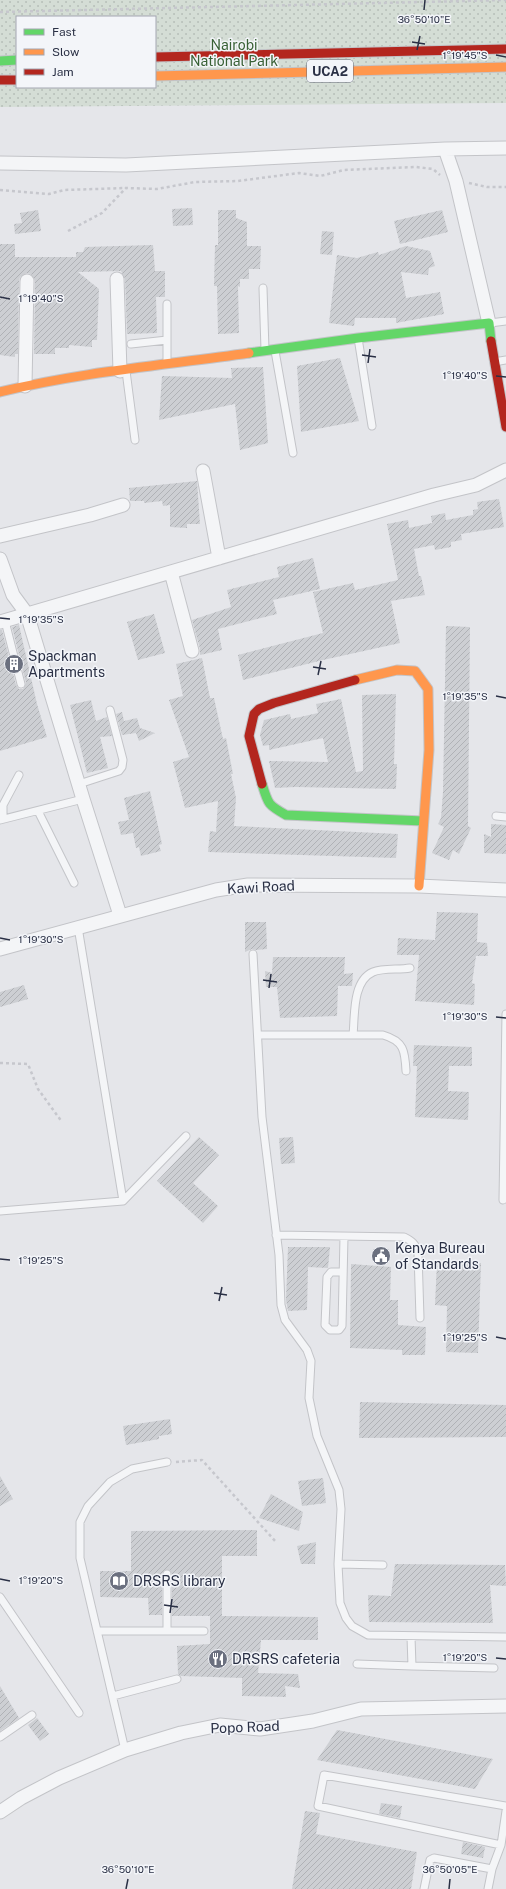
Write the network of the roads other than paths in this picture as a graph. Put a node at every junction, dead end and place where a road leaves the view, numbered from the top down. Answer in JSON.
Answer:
{"nodes":[{"id":1,"x":506,"y":48,"type":"edge"},
{"id":2,"x":156,"y":57,"type":"edge"},
{"id":3,"x":16,"y":60,"type":"edge"},
{"id":4,"x":0,"y":61,"type":"edge"},
{"id":5,"x":506,"y":67,"type":"edge"},
{"id":6,"x":156,"y":76,"type":"edge"},
{"id":7,"x":0,"y":80,"type":"edge"},
{"id":8,"x":16,"y":80,"type":"edge"},
{"id":9,"x":506,"y":148,"type":"edge"},
{"id":10,"x":445,"y":149,"type":"junction"},
{"id":11,"x":0,"y":163,"type":"edge"},
{"id":12,"x":117,"y":279,"type":"dead end"},
{"id":13,"x":27,"y":281,"type":"dead end"},
{"id":14,"x":263,"y":288,"type":"dead end"},
{"id":15,"x":167,"y":304,"type":"dead end"},
{"id":16,"x":506,"y":321,"type":"edge"},
{"id":17,"x":489,"y":323,"type":"junction"},
{"id":18,"x":358,"y":338,"type":"junction"},
{"id":19,"x":167,"y":340,"type":"junction"},
{"id":20,"x":131,"y":344,"type":"dead end"},
{"id":21,"x":275,"y":350,"type":"junction"},
{"id":22,"x":265,"y":352,"type":"junction"},
{"id":23,"x":506,"y":360,"type":"edge"},
{"id":24,"x":494,"y":362,"type":"junction"},
{"id":25,"x":167,"y":365,"type":"junction"},
{"id":26,"x":123,"y":370,"type":"junction"},
{"id":27,"x":25,"y":386,"type":"junction"},
{"id":28,"x":0,"y":392,"type":"edge"},
{"id":29,"x":372,"y":426,"type":"dead end"},
{"id":30,"x":506,"y":427,"type":"edge"},
{"id":31,"x":135,"y":440,"type":"dead end"},
{"id":32,"x":294,"y":453,"type":"dead end"},
{"id":33,"x":506,"y":470,"type":"edge"},
{"id":34,"x":203,"y":471,"type":"dead end"},
{"id":35,"x":123,"y":505,"type":"dead end"},
{"id":36,"x":0,"y":536,"type":"edge"},
{"id":37,"x":219,"y":558,"type":"junction"},
{"id":38,"x":0,"y":560,"type":"edge"},
{"id":39,"x":171,"y":572,"type":"junction"},
{"id":40,"x":27,"y":614,"type":"junction"},
{"id":41,"x":2,"y":621,"type":"edge"},
{"id":42,"x":192,"y":651,"type":"dead end"},
{"id":43,"x":21,"y":684,"type":"dead end"},
{"id":44,"x":110,"y":710,"type":"dead end"},
{"id":45,"x":19,"y":775,"type":"dead end"},
{"id":46,"x":79,"y":784,"type":"junction"},
{"id":47,"x":83,"y":799,"type":"junction"},
{"id":48,"x":38,"y":811,"type":"junction"},
{"id":49,"x":496,"y":816,"type":"dead end"},
{"id":50,"x":506,"y":817,"type":"edge"},
{"id":51,"x":2,"y":820,"type":"edge"},
{"id":52,"x":423,"y":821,"type":"junction"},
{"id":53,"x":74,"y":883,"type":"dead end"},
{"id":54,"x":420,"y":886,"type":"junction"},
{"id":55,"x":506,"y":890,"type":"edge"},
{"id":56,"x":120,"y":915,"type":"junction"},
{"id":57,"x":78,"y":927,"type":"junction"},
{"id":58,"x":0,"y":949,"type":"edge"},
{"id":59,"x":253,"y":954,"type":"dead end"},
{"id":60,"x":410,"y":968,"type":"dead end"},
{"id":61,"x":506,"y":1014,"type":"edge"},
{"id":62,"x":258,"y":1035,"type":"junction"},
{"id":63,"x":353,"y":1035,"type":"junction"},
{"id":64,"x":406,"y":1071,"type":"dead end"},
{"id":65,"x":186,"y":1136,"type":"dead end"},
{"id":66,"x":503,"y":1200,"type":"dead end"},
{"id":67,"x":122,"y":1201,"type":"junction"},
{"id":68,"x":0,"y":1211,"type":"edge"},
{"id":69,"x":276,"y":1235,"type":"junction"},
{"id":70,"x":344,"y":1237,"type":"junction"},
{"id":71,"x":343,"y":1272,"type":"junction"},
{"id":72,"x":420,"y":1318,"type":"dead end"},
{"id":73,"x":167,"y":1462,"type":"road end"},
{"id":74,"x":338,"y":1564,"type":"junction"},
{"id":75,"x":383,"y":1565,"type":"dead end"},
{"id":76,"x":167,"y":1574,"type":"dead end"},
{"id":77,"x":0,"y":1597,"type":"edge"},
{"id":78,"x":97,"y":1631,"type":"junction"},
{"id":79,"x":167,"y":1631,"type":"junction"},
{"id":80,"x":204,"y":1631,"type":"dead end"},
{"id":81,"x":411,"y":1637,"type":"junction"},
{"id":82,"x":506,"y":1637,"type":"edge"},
{"id":83,"x":357,"y":1664,"type":"dead end"},
{"id":84,"x":412,"y":1666,"type":"junction"},
{"id":85,"x":494,"y":1668,"type":"dead end"},
{"id":86,"x":177,"y":1679,"type":"dead end"},
{"id":87,"x":113,"y":1696,"type":"junction"},
{"id":88,"x":506,"y":1706,"type":"edge"},
{"id":89,"x":80,"y":1713,"type":"dead end"},
{"id":90,"x":32,"y":1715,"type":"dead end"},
{"id":91,"x":0,"y":1737,"type":"edge"},
{"id":92,"x":125,"y":1750,"type":"junction"},
{"id":93,"x":506,"y":1806,"type":"edge"},
{"id":94,"x":506,"y":1811,"type":"edge"},
{"id":95,"x":0,"y":1812,"type":"edge"},
{"id":96,"x":501,"y":1845,"type":"junction"},
{"id":97,"x":492,"y":1869,"type":"junction"},
{"id":98,"x":424,"y":1889,"type":"edge"},
{"id":99,"x":488,"y":1889,"type":"edge"}],
"edges":[{"from":1,"to":2,"type":"main road","number":"UCA2"},
{"from":3,"to":4,"type":"main road"},
{"from":5,"to":6,"type":"main road","number":"UCA2"},
{"from":7,"to":8,"type":"main road"},
{"from":9,"to":10,"type":"street"},
{"from":10,"to":11,"type":"street"},
{"from":10,"to":17,"type":"street"},
{"from":12,"to":26,"type":"street"},
{"from":13,"to":27,"type":"street"},
{"from":14,"to":22,"type":"lane"},
{"from":15,"to":19,"type":"lane"},
{"from":16,"to":17,"type":"lane"},
{"from":17,"to":18,"type":"main road"},
{"from":17,"to":24,"type":"main road"},
{"from":18,"to":21,"type":"main road"},
{"from":18,"to":29,"type":"lane"},
{"from":19,"to":20,"type":"lane"},
{"from":19,"to":25,"type":"lane"},
{"from":21,"to":22,"type":"main road"},
{"from":21,"to":32,"type":"lane"},
{"from":22,"to":25,"type":"main road"},
{"from":23,"to":24,"type":"lane"},
{"from":24,"to":30,"type":"main road"},
{"from":25,"to":26,"type":"main road"},
{"from":26,"to":27,"type":"main road"},
{"from":26,"to":31,"type":"lane"},
{"from":27,"to":28,"type":"main road"},
{"from":33,"to":37,"type":"street"},
{"from":34,"to":37,"type":"street"},
{"from":35,"to":36,"type":"street"},
{"from":37,"to":39,"type":"street"},
{"from":38,"to":40,"type":"street"},
{"from":39,"to":40,"type":"street"},
{"from":39,"to":42,"type":"street"},
{"from":40,"to":41,"type":"street"},
{"from":40,"to":46,"type":"street"},
{"from":41,"to":43,"type":"lane"},
{"from":44,"to":46,"type":"lane"},
{"from":45,"to":51,"type":"lane"},
{"from":46,"to":47,"type":"street"},
{"from":47,"to":48,"type":"lane"},
{"from":47,"to":56,"type":"street"},
{"from":48,"to":51,"type":"lane"},
{"from":48,"to":53,"type":"lane"},
{"from":49,"to":50,"type":"lane"},
{"from":52,"to":52,"type":"main road"},
{"from":52,"to":54,"type":"main road"},
{"from":54,"to":55,"type":"street","name":"Kawi Road"},
{"from":54,"to":56,"type":"street","name":"Kawi Road"},
{"from":56,"to":57,"type":"street","name":"Kawi Road"},
{"from":57,"to":58,"type":"street","name":"Kawi Road"},
{"from":57,"to":67,"type":"lane"},
{"from":59,"to":62,"type":"lane"},
{"from":60,"to":63,"type":"lane"},
{"from":61,"to":66,"type":"lane"},
{"from":62,"to":63,"type":"lane"},
{"from":62,"to":69,"type":"lane"},
{"from":63,"to":64,"type":"lane"},
{"from":65,"to":67,"type":"lane"},
{"from":67,"to":68,"type":"lane"},
{"from":69,"to":70,"type":"lane"},
{"from":69,"to":74,"type":"lane"},
{"from":70,"to":71,"type":"lane"},
{"from":70,"to":72,"type":"lane"},
{"from":71,"to":71,"type":"lane"},
{"from":73,"to":78,"type":"lane"},
{"from":74,"to":75,"type":"lane"},
{"from":74,"to":81,"type":"lane"},
{"from":76,"to":79,"type":"lane"},
{"from":77,"to":89,"type":"lane"},
{"from":78,"to":79,"type":"lane"},
{"from":78,"to":87,"type":"lane"},
{"from":79,"to":80,"type":"lane"},
{"from":81,"to":82,"type":"lane"},
{"from":81,"to":84,"type":"lane"},
{"from":83,"to":84,"type":"lane"},
{"from":84,"to":85,"type":"lane"},
{"from":86,"to":87,"type":"lane"},
{"from":87,"to":92,"type":"lane"},
{"from":88,"to":92,"type":"street","name":"Popo Road"},
{"from":90,"to":91,"type":"lane"},
{"from":92,"to":95,"type":"street","name":"Popo Road"},
{"from":93,"to":96,"type":"lane"},
{"from":94,"to":96,"type":"lane"},
{"from":96,"to":97,"type":"lane"},
{"from":97,"to":98,"type":"lane"},
{"from":97,"to":99,"type":"lane"}]}
